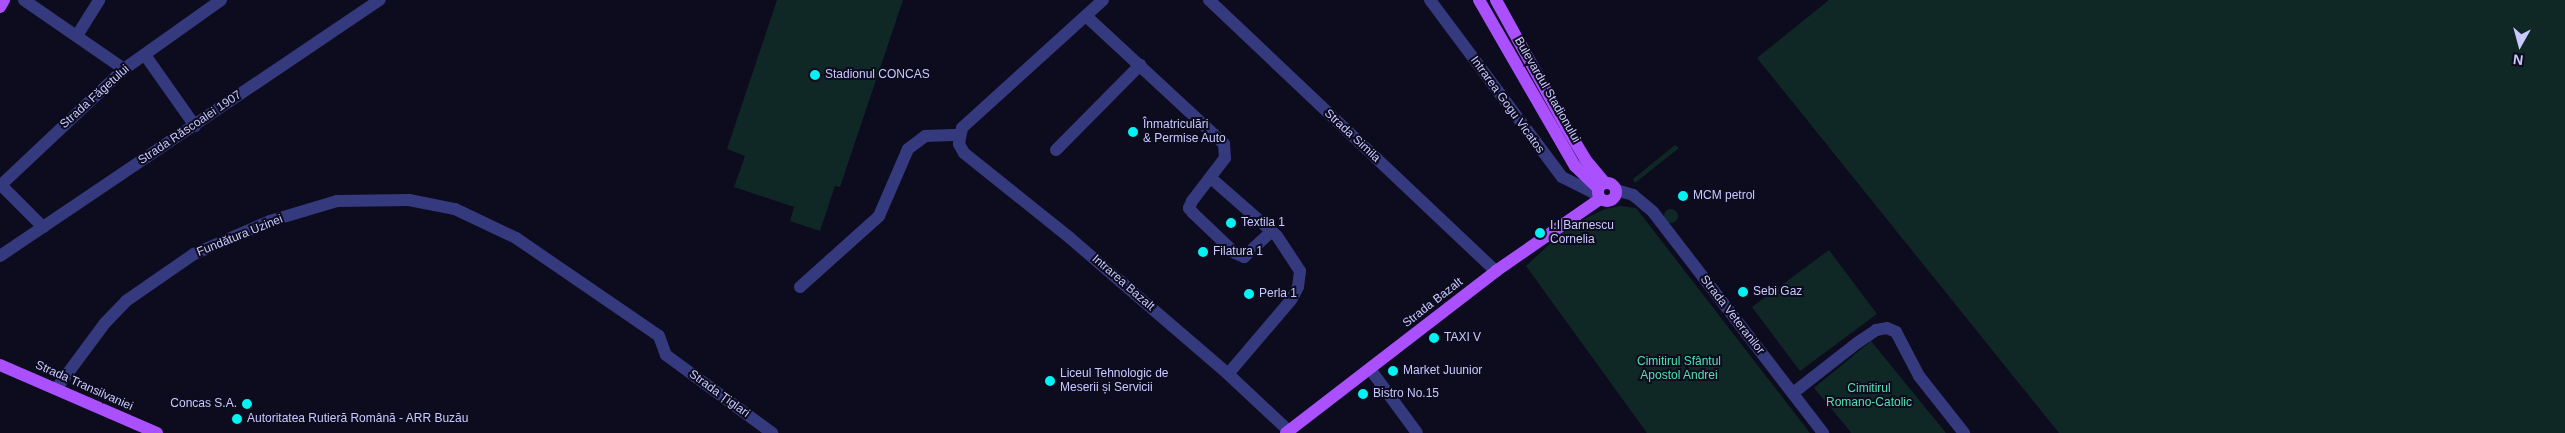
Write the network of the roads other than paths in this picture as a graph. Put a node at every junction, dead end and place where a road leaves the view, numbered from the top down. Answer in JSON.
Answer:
{"nodes":[{"id":1,"x":4,"y":0,"type":"edge"},
{"id":2,"x":24,"y":0,"type":"edge"},
{"id":3,"x":100,"y":0,"type":"edge"},
{"id":4,"x":221,"y":0,"type":"edge"},
{"id":5,"x":380,"y":0,"type":"edge"},
{"id":6,"x":1103,"y":0,"type":"edge"},
{"id":7,"x":1209,"y":0,"type":"edge"},
{"id":8,"x":1430,"y":0,"type":"edge"},
{"id":9,"x":1479,"y":0,"type":"edge"},
{"id":10,"x":1496,"y":0,"type":"edge"},
{"id":11,"x":0,"y":7,"type":"edge"},
{"id":12,"x":1086,"y":16,"type":"junction"},
{"id":13,"x":78,"y":34,"type":"junction"},
{"id":14,"x":145,"y":55,"type":"junction"},
{"id":15,"x":1140,"y":65,"type":"junction"},
{"id":16,"x":124,"y":69,"type":"junction"},
{"id":17,"x":195,"y":126,"type":"junction"},
{"id":18,"x":958,"y":136,"type":"junction"},
{"id":19,"x":1056,"y":150,"type":"dead end"},
{"id":20,"x":1212,"y":179,"type":"junction"},
{"id":21,"x":0,"y":185,"type":"edge"},
{"id":22,"x":1605,"y":192,"type":"junction"},
{"id":23,"x":43,"y":227,"type":"junction"},
{"id":24,"x":1271,"y":232,"type":"junction"},
{"id":25,"x":0,"y":256,"type":"edge"},
{"id":26,"x":1496,"y":272,"type":"junction"},
{"id":27,"x":800,"y":288,"type":"dead end"},
{"id":28,"x":666,"y":355,"type":"joint"},
{"id":29,"x":0,"y":365,"type":"edge"},
{"id":30,"x":1370,"y":368,"type":"junction"},
{"id":31,"x":1228,"y":374,"type":"junction"},
{"id":32,"x":56,"y":389,"type":"junction"},
{"id":33,"x":1793,"y":393,"type":"junction"},
{"id":34,"x":1287,"y":432,"type":"edge"},
{"id":35,"x":157,"y":433,"type":"edge"},
{"id":36,"x":772,"y":433,"type":"edge"},
{"id":37,"x":1417,"y":433,"type":"edge"},
{"id":38,"x":1823,"y":433,"type":"edge"},
{"id":39,"x":1964,"y":433,"type":"edge"}],
"edges":[{"from":1,"to":11,"type":"main road"},
{"from":2,"to":13,"type":"street"},
{"from":3,"to":13,"type":"street"},
{"from":4,"to":14,"type":"street","name":"Strada Făgetului"},
{"from":5,"to":17,"type":"street","name":"Strada Răscoalei 1907"},
{"from":6,"to":12,"type":"street"},
{"from":7,"to":26,"type":"street","name":"Strada Simila"},
{"from":8,"to":22,"type":"street","name":"Intrarea Gogu Vicatos"},
{"from":9,"to":22,"type":"main road","name":"Bulevardul Stadionului"},
{"from":10,"to":22,"type":"main road","name":"Bulevardul Stadionului"},
{"from":12,"to":15,"type":"street"},
{"from":12,"to":18,"type":"street"},
{"from":13,"to":16,"type":"street"},
{"from":14,"to":16,"type":"street","name":"Strada Făgetului"},
{"from":14,"to":17,"type":"street"},
{"from":15,"to":19,"type":"street"},
{"from":15,"to":20,"type":"street"},
{"from":16,"to":21,"type":"street","name":"Strada Făgetului"},
{"from":17,"to":23,"type":"street","name":"Strada Răscoalei 1907"},
{"from":18,"to":27,"type":"street"},
{"from":18,"to":31,"type":"street","name":"Intrarea Bazalt"},
{"from":20,"to":24,"type":"street"},
{"from":20,"to":24,"type":"street"},
{"from":21,"to":23,"type":"street"},
{"from":22,"to":26,"type":"main road","name":"Strada Bazalt"},
{"from":22,"to":33,"type":"street","name":"Strada Veteranilor"},
{"from":23,"to":25,"type":"street","name":"Strada Răscoalei 1907"},
{"from":24,"to":31,"type":"street"},
{"from":26,"to":30,"type":"main road","name":"Strada Bazalt"},
{"from":28,"to":32,"type":"street","name":"Fundătura Uzinei"},
{"from":28,"to":36,"type":"street","name":"Strada Țiglari"},
{"from":29,"to":32,"type":"main road","name":"Strada Transilvaniei"},
{"from":30,"to":34,"type":"main road","name":"Strada Bazalt"},
{"from":30,"to":37,"type":"street"},
{"from":31,"to":34,"type":"street","name":"Intrarea Bazalt"},
{"from":32,"to":35,"type":"main road","name":"Strada Transilvaniei"},
{"from":33,"to":38,"type":"street","name":"Strada Veteranilor"},
{"from":33,"to":39,"type":"street"}]}
